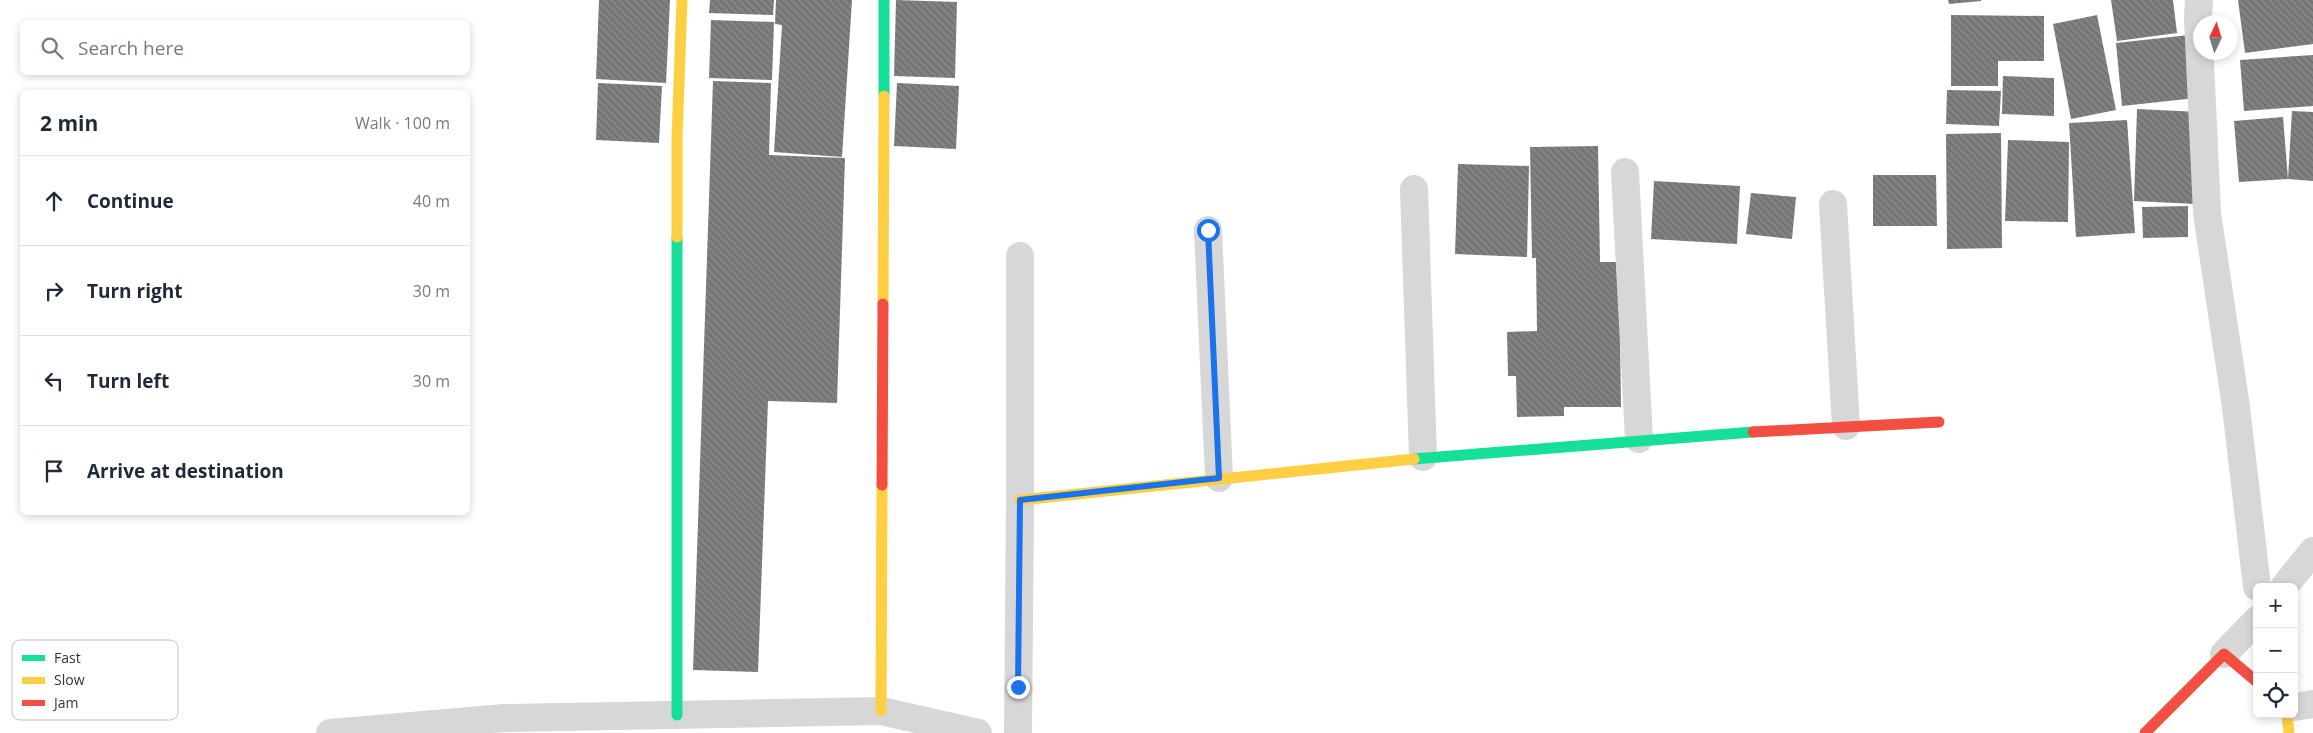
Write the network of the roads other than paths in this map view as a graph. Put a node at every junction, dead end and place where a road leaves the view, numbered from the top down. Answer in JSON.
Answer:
{"nodes":[{"id":1,"x":682,"y":0,"type":"edge"},
{"id":2,"x":884,"y":0,"type":"edge"},
{"id":3,"x":2199,"y":0,"type":"edge"},
{"id":4,"x":1625,"y":172,"type":"dead end"},
{"id":5,"x":1414,"y":189,"type":"dead end"},
{"id":6,"x":1833,"y":204,"type":"dead end"},
{"id":7,"x":1208,"y":230,"type":"dead end"},
{"id":8,"x":1020,"y":256,"type":"dead end"},
{"id":9,"x":1938,"y":422,"type":"dead end"},
{"id":10,"x":1846,"y":426,"type":"junction"},
{"id":11,"x":1640,"y":439,"type":"junction"},
{"id":12,"x":1422,"y":457,"type":"junction"},
{"id":13,"x":1219,"y":478,"type":"junction"},
{"id":14,"x":1020,"y":500,"type":"junction"},
{"id":15,"x":2313,"y":551,"type":"edge"},
{"id":16,"x":2258,"y":583,"type":"edge"},
{"id":17,"x":2287,"y":583,"type":"edge"},
{"id":18,"x":2253,"y":624,"type":"edge"},
{"id":19,"x":2224,"y":654,"type":"junction"},
{"id":20,"x":2253,"y":679,"type":"edge"},
{"id":21,"x":2313,"y":704,"type":"edge"},
{"id":22,"x":2298,"y":706,"type":"edge"},
{"id":23,"x":881,"y":711,"type":"junction"},
{"id":24,"x":677,"y":715,"type":"junction"},
{"id":25,"x":2287,"y":718,"type":"edge"},
{"id":26,"x":330,"y":733,"type":"edge"},
{"id":27,"x":978,"y":733,"type":"edge"},
{"id":28,"x":1018,"y":733,"type":"edge"},
{"id":29,"x":2145,"y":733,"type":"edge"},
{"id":30,"x":2289,"y":733,"type":"edge"}],
"edges":[{"from":1,"to":24,"type":"street"},
{"from":2,"to":23,"type":"street"},
{"from":3,"to":16,"type":"street"},
{"from":4,"to":11,"type":"street"},
{"from":5,"to":12,"type":"street"},
{"from":6,"to":10,"type":"street"},
{"from":7,"to":13,"type":"street"},
{"from":8,"to":14,"type":"street"},
{"from":9,"to":10,"type":"street"},
{"from":10,"to":11,"type":"street"},
{"from":11,"to":12,"type":"street"},
{"from":12,"to":13,"type":"street"},
{"from":13,"to":14,"type":"street"},
{"from":14,"to":28,"type":"street"},
{"from":15,"to":17,"type":"street"},
{"from":18,"to":19,"type":"street"},
{"from":19,"to":20,"type":"street"},
{"from":19,"to":29,"type":"street"},
{"from":21,"to":22,"type":"street"},
{"from":23,"to":24,"type":"street"},
{"from":23,"to":27,"type":"street"},
{"from":24,"to":26,"type":"street"},
{"from":25,"to":30,"type":"street"}]}
